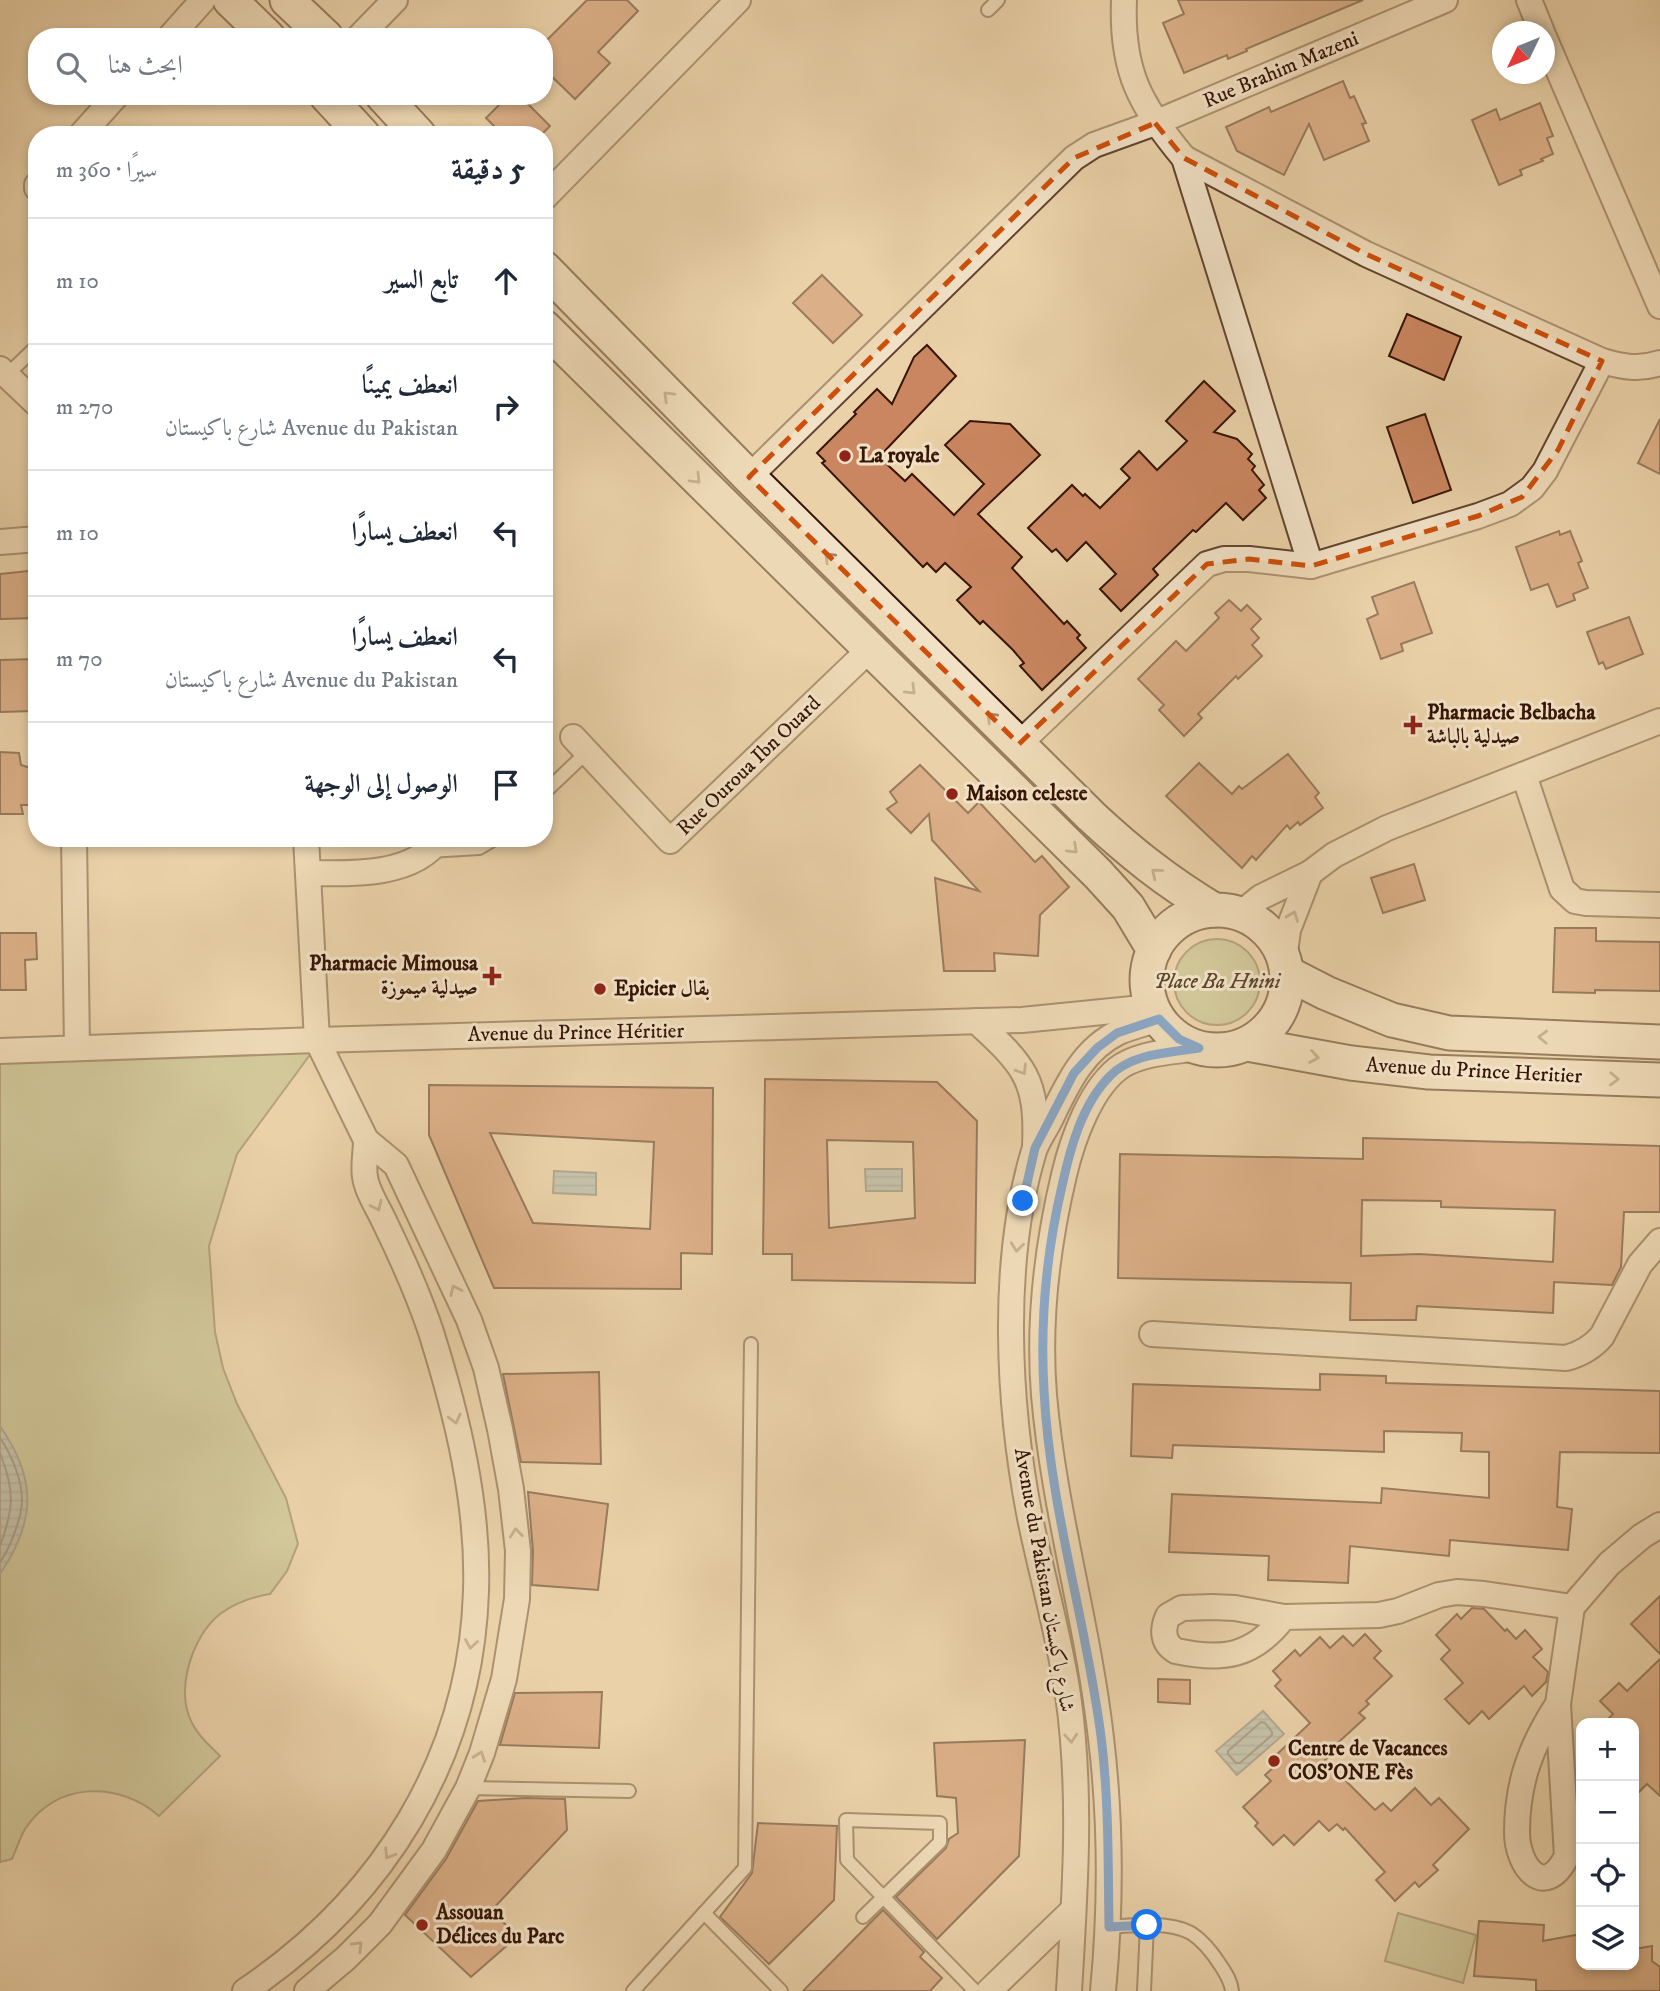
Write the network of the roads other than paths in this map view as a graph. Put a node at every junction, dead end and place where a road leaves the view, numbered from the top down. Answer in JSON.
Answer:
{"nodes":[{"id":1,"x":203,"y":0,"type":"edge"},
{"id":2,"x":230,"y":0,"type":"edge"},
{"id":3,"x":288,"y":0,"type":"edge"},
{"id":4,"x":395,"y":0,"type":"edge"},
{"id":5,"x":738,"y":0,"type":"edge"},
{"id":6,"x":998,"y":0,"type":"edge"},
{"id":7,"x":1124,"y":0,"type":"edge"},
{"id":8,"x":1445,"y":0,"type":"edge"},
{"id":9,"x":1529,"y":0,"type":"edge"},
{"id":10,"x":988,"y":10,"type":"dead end"},
{"id":11,"x":1538,"y":21,"type":"edge"},
{"id":12,"x":178,"y":28,"type":"edge"},
{"id":13,"x":259,"y":28,"type":"edge"},
{"id":14,"x":317,"y":28,"type":"edge"},
{"id":15,"x":368,"y":28,"type":"edge"},
{"id":16,"x":1555,"y":60,"type":"edge"},
{"id":17,"x":108,"y":105,"type":"edge"},
{"id":18,"x":335,"y":105,"type":"edge"},
{"id":19,"x":391,"y":105,"type":"edge"},
{"id":20,"x":1155,"y":123,"type":"junction"},
{"id":21,"x":90,"y":126,"type":"edge"},
{"id":22,"x":355,"y":126,"type":"edge"},
{"id":23,"x":411,"y":126,"type":"edge"},
{"id":24,"x":1184,"y":158,"type":"junction"},
{"id":25,"x":553,"y":189,"type":"edge"},
{"id":26,"x":553,"y":277,"type":"edge"},
{"id":27,"x":1660,"y":306,"type":"edge"},
{"id":28,"x":553,"y":336,"type":"edge"},
{"id":29,"x":28,"y":353,"type":"edge"},
{"id":30,"x":1602,"y":361,"type":"junction"},
{"id":31,"x":1660,"y":363,"type":"edge"},
{"id":32,"x":4,"y":372,"type":"edge"},
{"id":33,"x":28,"y":395,"type":"edge"},
{"id":34,"x":749,"y":477,"type":"junction"},
{"id":35,"x":28,"y":540,"type":"edge"},
{"id":36,"x":0,"y":542,"type":"edge"},
{"id":37,"x":1311,"y":566,"type":"junction"},
{"id":38,"x":870,"y":649,"type":"junction"},
{"id":39,"x":1660,"y":721,"type":"edge"},
{"id":40,"x":1019,"y":744,"type":"junction"},
{"id":41,"x":580,"y":745,"type":"joint"},
{"id":42,"x":1524,"y":775,"type":"junction"},
{"id":43,"x":553,"y":781,"type":"edge"},
{"id":44,"x":75,"y":847,"type":"edge"},
{"id":45,"x":307,"y":847,"type":"edge"},
{"id":46,"x":431,"y":847,"type":"edge"},
{"id":47,"x":308,"y":873,"type":"junction"},
{"id":48,"x":1310,"y":873,"type":"junction"},
{"id":49,"x":1660,"y":905,"type":"edge"},
{"id":50,"x":1227,"y":912,"type":"junction"},
{"id":51,"x":1154,"y":950,"type":"junction"},
{"id":52,"x":1285,"y":966,"type":"junction"},
{"id":53,"x":1156,"y":1013,"type":"junction"},
{"id":54,"x":976,"y":1021,"type":"junction"},
{"id":55,"x":317,"y":1040,"type":"junction"},
{"id":56,"x":1660,"y":1042,"type":"edge"},
{"id":57,"x":1247,"y":1044,"type":"junction"},
{"id":58,"x":76,"y":1048,"type":"junction"},
{"id":59,"x":1199,"y":1048,"type":"junction"},
{"id":60,"x":0,"y":1051,"type":"edge"},
{"id":61,"x":1660,"y":1080,"type":"edge"},
{"id":62,"x":366,"y":1140,"type":"junction"},
{"id":63,"x":1035,"y":1148,"type":"junction"},
{"id":64,"x":1660,"y":1241,"type":"edge"},
{"id":65,"x":469,"y":1320,"type":"junction"},
{"id":66,"x":430,"y":1330,"type":"junction"},
{"id":67,"x":1152,"y":1334,"type":"dead end"},
{"id":68,"x":751,"y":1344,"type":"dead end"},
{"id":69,"x":1660,"y":1525,"type":"edge"},
{"id":70,"x":1572,"y":1607,"type":"junction"},
{"id":71,"x":1284,"y":1617,"type":"dead end"},
{"id":72,"x":1558,"y":1704,"type":"junction"},
{"id":73,"x":468,"y":1788,"type":"junction"},
{"id":74,"x":629,"y":1791,"type":"dead end"},
{"id":75,"x":882,"y":1897,"type":"junction"},
{"id":76,"x":1073,"y":1910,"type":"junction"},
{"id":77,"x":704,"y":1913,"type":"junction"},
{"id":78,"x":863,"y":1917,"type":"dead end"},
{"id":79,"x":1147,"y":1925,"type":"junction"},
{"id":80,"x":1109,"y":1927,"type":"junction"},
{"id":81,"x":245,"y":1991,"type":"edge"},
{"id":82,"x":307,"y":1991,"type":"edge"},
{"id":83,"x":632,"y":1991,"type":"edge"},
{"id":84,"x":781,"y":1991,"type":"edge"},
{"id":85,"x":975,"y":1991,"type":"edge"},
{"id":86,"x":989,"y":1991,"type":"edge"},
{"id":87,"x":1069,"y":1991,"type":"edge"},
{"id":88,"x":1102,"y":1991,"type":"edge"},
{"id":89,"x":1144,"y":1991,"type":"edge"},
{"id":90,"x":1232,"y":1991,"type":"edge"}],
"edges":[{"from":1,"to":12,"type":"street"},
{"from":2,"to":13,"type":"main road"},
{"from":3,"to":14,"type":"main road"},
{"from":4,"to":15,"type":"street"},
{"from":5,"to":25,"type":"street"},
{"from":6,"to":10,"type":"lane"},
{"from":7,"to":20,"type":"street"},
{"from":8,"to":20,"type":"street","name":"Rue Brahim Mazeni"},
{"from":9,"to":11,"type":"street"},
{"from":16,"to":27,"type":"street"},
{"from":17,"to":21,"type":"street"},
{"from":18,"to":22,"type":"main road"},
{"from":19,"to":23,"type":"main road"},
{"from":20,"to":24,"type":"street"},
{"from":20,"to":34,"type":"street","name":"Rue Brahim Mazeni"},
{"from":24,"to":30,"type":"street"},
{"from":24,"to":37,"type":"street"},
{"from":34,"to":26,"type":"main road","one_way":true},
{"from":28,"to":38,"type":"main road","one_way":true},
{"from":29,"to":32,"type":"lane"},
{"from":30,"to":31,"type":"street"},
{"from":30,"to":37,"type":"street"},
{"from":32,"to":33,"type":"street"},
{"from":40,"to":34,"type":"main road","one_way":true},
{"from":35,"to":36,"type":"street"},
{"from":37,"to":40,"type":"street"},
{"from":38,"to":41,"type":"street","name":"Rue Ouroua Ibn Ouard"},
{"from":38,"to":51,"type":"main road","one_way":true},
{"from":39,"to":42,"type":"street"},
{"from":50,"to":40,"type":"main road","one_way":true},
{"from":41,"to":43,"type":"lane"},
{"from":42,"to":48,"type":"street"},
{"from":42,"to":49,"type":"street"},
{"from":44,"to":58,"type":"street"},
{"from":45,"to":47,"type":"street"},
{"from":46,"to":47,"type":"street"},
{"from":47,"to":55,"type":"street"},
{"from":48,"to":50,"type":"street"},
{"from":52,"to":48,"type":"street","one_way":true},
{"from":50,"to":51,"type":"main road"},
{"from":50,"to":52,"type":"main road"},
{"from":51,"to":53,"type":"main road"},
{"from":56,"to":52,"type":"main road","one_way":true},
{"from":52,"to":57,"type":"main road"},
{"from":53,"to":54,"type":"street","name":"Avenue du Prince Héritier"},
{"from":53,"to":59,"type":"main road"},
{"from":53,"to":63,"type":"street","name":"Avenue du Pakistan شارع باكيستان"},
{"from":54,"to":55,"type":"street","name":"Avenue du Prince Héritier"},
{"from":54,"to":63,"type":"street","one_way":true},
{"from":55,"to":58,"type":"street","name":"Avenue du Prince Héritier"},
{"from":55,"to":62,"type":"street"},
{"from":57,"to":59,"type":"main road"},
{"from":57,"to":61,"type":"main road","name":"Avenue du Prince Heritier","one_way":true},
{"from":58,"to":60,"type":"street","name":"Avenue du Prince Héritier"},
{"from":59,"to":80,"type":"street","name":"Avenue du Pakistan شارع باكيستان"},
{"from":65,"to":62,"type":"street","one_way":true},
{"from":62,"to":66,"type":"street","one_way":true},
{"from":63,"to":76,"type":"street","name":"Avenue du Pakistan شارع باكيستان","one_way":true},
{"from":64,"to":67,"type":"street"},
{"from":65,"to":66,"type":"street"},
{"from":73,"to":65,"type":"street","one_way":true},
{"from":66,"to":81,"type":"street","one_way":true},
{"from":68,"to":77,"type":"lane"},
{"from":69,"to":70,"type":"street"},
{"from":70,"to":71,"type":"street"},
{"from":70,"to":72,"type":"street"},
{"from":72,"to":72,"type":"street"},
{"from":73,"to":74,"type":"lane"},
{"from":82,"to":73,"type":"street","one_way":true},
{"from":75,"to":75,"type":"lane"},
{"from":75,"to":78,"type":"lane"},
{"from":75,"to":85,"type":"lane"},
{"from":76,"to":86,"type":"street"},
{"from":76,"to":87,"type":"street","name":"Avenue du Pakistan شارع باكيستان"},
{"from":77,"to":83,"type":"lane"},
{"from":77,"to":84,"type":"lane"},
{"from":79,"to":80,"type":"lane"},
{"from":79,"to":89,"type":"lane"},
{"from":79,"to":90,"type":"lane"},
{"from":80,"to":88,"type":"street","name":"Avenue du Pakistan شارع باكيستان"}]}
